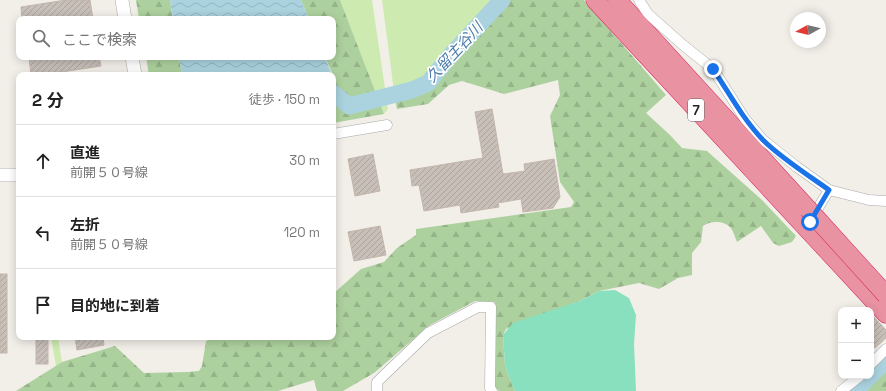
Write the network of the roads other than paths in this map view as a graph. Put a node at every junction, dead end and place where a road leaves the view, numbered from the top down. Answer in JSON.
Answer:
{"nodes":[{"id":1,"x":122,"y":0,"type":"edge"},
{"id":2,"x":595,"y":0,"type":"edge"},
{"id":3,"x":617,"y":0,"type":"edge"},
{"id":4,"x":639,"y":0,"type":"edge"},
{"id":5,"x":125,"y":16,"type":"edge"},
{"id":6,"x":132,"y":60,"type":"edge"},
{"id":7,"x":134,"y":72,"type":"edge"},
{"id":8,"x":387,"y":125,"type":"dead end"},
{"id":9,"x":336,"y":134,"type":"edge"},
{"id":10,"x":0,"y":175,"type":"edge"},
{"id":11,"x":16,"y":175,"type":"edge"},
{"id":12,"x":829,"y":190,"type":"junction"},
{"id":13,"x":886,"y":201,"type":"edge"},
{"id":14,"x":803,"y":214,"type":"junction"},
{"id":15,"x":886,"y":295,"type":"edge"},
{"id":16,"x":886,"y":302,"type":"edge"},
{"id":17,"x":886,"y":314,"type":"edge"},
{"id":18,"x":886,"y":349,"type":"edge"},
{"id":19,"x":874,"y":361,"type":"edge"},
{"id":20,"x":856,"y":379,"type":"edge"},
{"id":21,"x":377,"y":391,"type":"edge"},
{"id":22,"x":492,"y":391,"type":"edge"},
{"id":23,"x":841,"y":391,"type":"edge"}],
"edges":[{"from":1,"to":5,"type":"street"},
{"from":2,"to":14,"type":"highway","number":"7"},
{"from":3,"to":14,"type":"highway","number":"7"},
{"from":4,"to":12,"type":"street"},
{"from":6,"to":7,"type":"street"},
{"from":8,"to":9,"type":"street"},
{"from":10,"to":11,"type":"street"},
{"from":12,"to":13,"type":"street"},
{"from":12,"to":16,"type":"street"},
{"from":14,"to":15,"type":"highway","number":"7","bridge":true},
{"from":14,"to":17,"type":"highway","number":"7"},
{"from":18,"to":19,"type":"street"},
{"from":20,"to":23,"type":"street"},
{"from":21,"to":22,"type":"street"}]}
